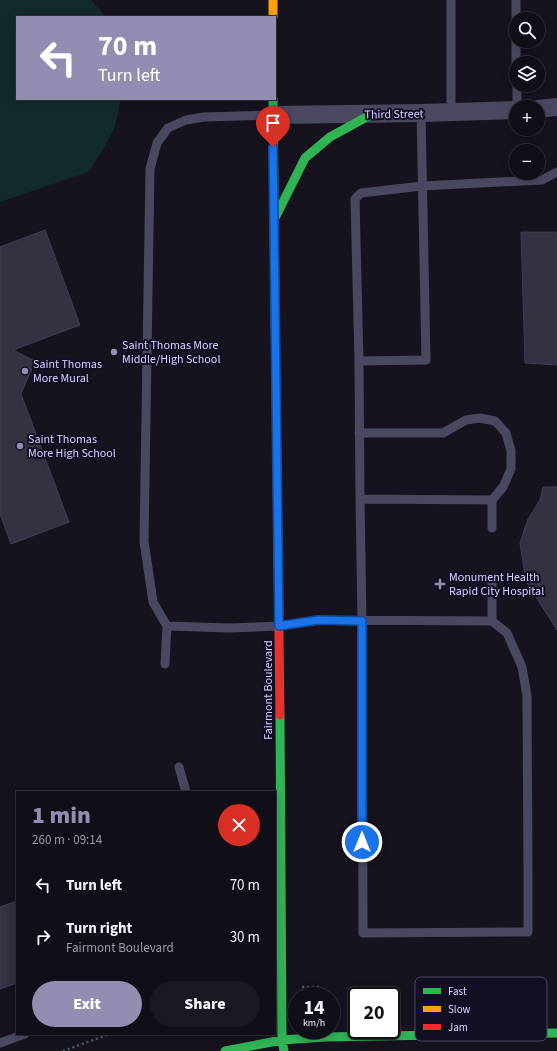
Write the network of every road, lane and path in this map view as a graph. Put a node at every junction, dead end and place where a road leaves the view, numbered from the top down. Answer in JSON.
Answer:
{"nodes":[{"id":1,"x":273,"y":0,"type":"edge"},
{"id":2,"x":451,"y":0,"type":"edge"},
{"id":3,"x":516,"y":0,"type":"edge"},
{"id":4,"x":516,"y":12,"type":"edge"},
{"id":5,"x":273,"y":16,"type":"edge"},
{"id":6,"x":273,"y":107,"type":"edge"},
{"id":7,"x":557,"y":107,"type":"edge"},
{"id":8,"x":545,"y":108,"type":"edge"},
{"id":9,"x":509,"y":110,"type":"edge"},
{"id":10,"x":451,"y":112,"type":"junction"},
{"id":11,"x":421,"y":113,"type":"junction"},
{"id":12,"x":372,"y":114,"type":"junction"},
{"id":13,"x":557,"y":172,"type":"edge"},
{"id":14,"x":422,"y":186,"type":"junction"},
{"id":15,"x":274,"y":221,"type":"junction"},
{"id":16,"x":359,"y":361,"type":"junction"},
{"id":17,"x":359,"y":433,"type":"junction"},
{"id":18,"x":360,"y":499,"type":"junction"},
{"id":19,"x":492,"y":500,"type":"junction"},
{"id":20,"x":492,"y":528,"type":"dead end"},
{"id":21,"x":492,"y":582,"type":"dead end"},
{"id":22,"x":362,"y":621,"type":"junction"},
{"id":23,"x":492,"y":621,"type":"junction"},
{"id":24,"x":167,"y":626,"type":"junction"},
{"id":25,"x":279,"y":626,"type":"junction"},
{"id":26,"x":165,"y":664,"type":"dead end"},
{"id":27,"x":179,"y":767,"type":"dead end"},
{"id":28,"x":186,"y":791,"type":"edge"},
{"id":29,"x":547,"y":1033,"type":"edge"},
{"id":30,"x":557,"y":1033,"type":"edge"},
{"id":31,"x":22,"y":1035,"type":"edge"},
{"id":32,"x":107,"y":1035,"type":"edge"},
{"id":33,"x":415,"y":1035,"type":"edge"},
{"id":34,"x":282,"y":1040,"type":"junction"},
{"id":35,"x":0,"y":1043,"type":"edge"},
{"id":36,"x":63,"y":1051,"type":"edge"},
{"id":37,"x":225,"y":1051,"type":"edge"},
{"id":38,"x":284,"y":1051,"type":"edge"}],
"edges":[{"from":1,"to":5,"type":"street"},
{"from":2,"to":10,"type":"lane"},
{"from":3,"to":4,"type":"lane"},
{"from":6,"to":12,"type":"street","name":"Third Street"},
{"from":6,"to":15,"type":"street","name":"Fairmont Boulevard"},
{"from":6,"to":24,"type":"lane"},
{"from":7,"to":8,"type":"street"},
{"from":9,"to":10,"type":"street","name":"Third Street"},
{"from":10,"to":11,"type":"street","name":"Third Street"},
{"from":11,"to":12,"type":"street","name":"Third Street"},
{"from":11,"to":14,"type":"lane"},
{"from":12,"to":15,"type":"street"},
{"from":13,"to":14,"type":"lane"},
{"from":14,"to":16,"type":"lane"},
{"from":14,"to":16,"type":"lane"},
{"from":15,"to":25,"type":"street","name":"Fairmont Boulevard"},
{"from":16,"to":17,"type":"lane"},
{"from":17,"to":18,"type":"lane"},
{"from":17,"to":19,"type":"lane"},
{"from":18,"to":19,"type":"lane"},
{"from":18,"to":22,"type":"lane"},
{"from":19,"to":20,"type":"lane"},
{"from":21,"to":23,"type":"lane"},
{"from":22,"to":23,"type":"lane"},
{"from":22,"to":23,"type":"lane"},
{"from":22,"to":25,"type":"lane"},
{"from":24,"to":25,"type":"lane"},
{"from":24,"to":26,"type":"lane"},
{"from":25,"to":34,"type":"street","name":"Fairmont Boulevard"},
{"from":27,"to":28,"type":"lane"},
{"from":29,"to":30,"type":"street"},
{"from":31,"to":35,"type":"lane"},
{"from":32,"to":36,"type":"path"},
{"from":33,"to":34,"type":"street"},
{"from":34,"to":37,"type":"street"},
{"from":34,"to":38,"type":"street","name":"Fairmont Boulevard"}]}
